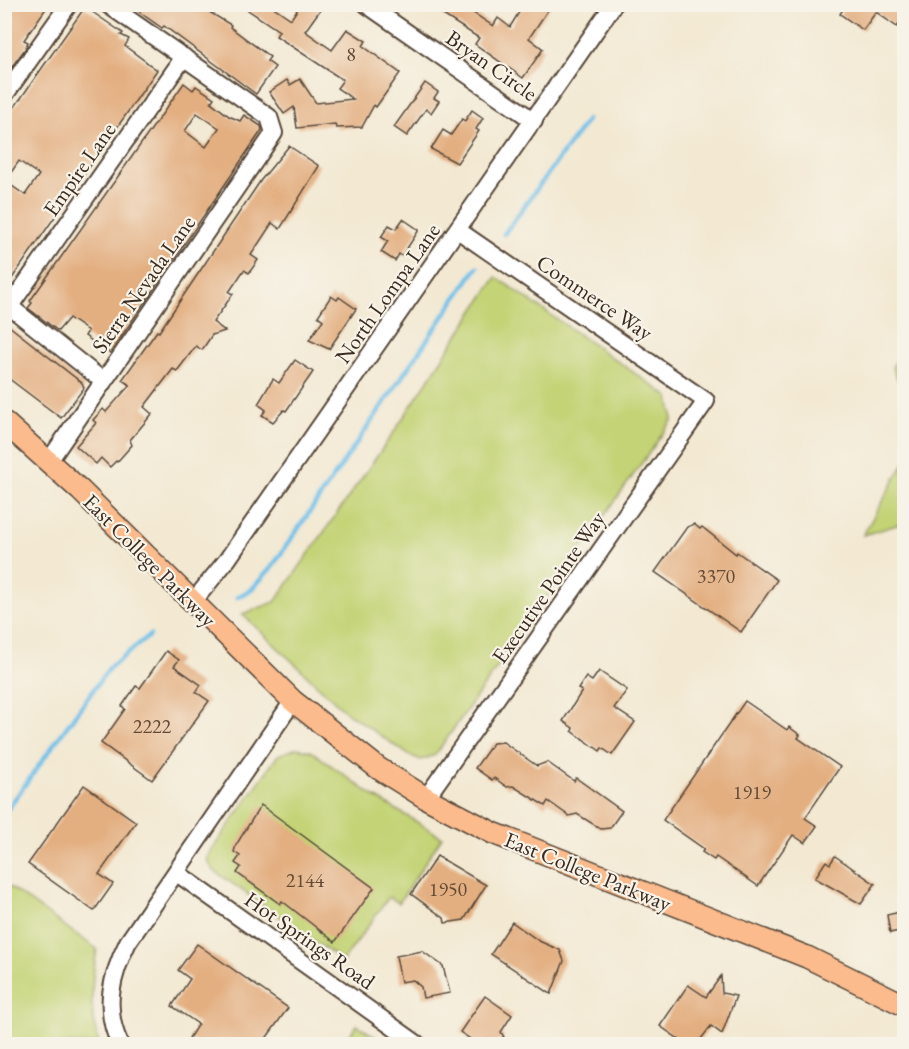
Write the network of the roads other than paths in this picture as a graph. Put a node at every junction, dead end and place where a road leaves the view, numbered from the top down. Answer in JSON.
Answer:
{"nodes":[{"id":1,"x":69,"y":4,"type":"edge"},
{"id":2,"x":107,"y":4,"type":"edge"},
{"id":3,"x":366,"y":4,"type":"edge"},
{"id":4,"x":614,"y":4,"type":"edge"},
{"id":5,"x":184,"y":57,"type":"junction"},
{"id":6,"x":4,"y":96,"type":"edge"},
{"id":7,"x":534,"y":121,"type":"junction"},
{"id":8,"x":459,"y":231,"type":"junction"},
{"id":9,"x":7,"y":304,"type":"edge"},
{"id":10,"x":103,"y":381,"type":"junction"},
{"id":11,"x":706,"y":401,"type":"joint"},
{"id":12,"x":4,"y":422,"type":"edge"},
{"id":13,"x":49,"y":461,"type":"junction"},
{"id":14,"x":192,"y":603,"type":"junction"},
{"id":15,"x":293,"y":701,"type":"junction"},
{"id":16,"x":426,"y":798,"type":"junction"},
{"id":17,"x":177,"y":873,"type":"junction"},
{"id":18,"x":904,"y":1005,"type":"edge"},
{"id":19,"x":120,"y":1044,"type":"edge"},
{"id":20,"x":417,"y":1044,"type":"edge"}],
"edges":[{"from":1,"to":6,"type":"street"},
{"from":2,"to":5,"type":"street"},
{"from":3,"to":7,"type":"street","name":"Bryan Circle"},
{"from":4,"to":7,"type":"street","name":"North Lompa Lane"},
{"from":5,"to":9,"type":"street","name":"Empire Lane"},
{"from":5,"to":10,"type":"street","name":"Sierra Nevada Lane"},
{"from":7,"to":8,"type":"street","name":"North Lompa Lane"},
{"from":8,"to":11,"type":"street","name":"Commerce Way"},
{"from":8,"to":14,"type":"street","name":"North Lompa Lane"},
{"from":9,"to":10,"type":"street"},
{"from":10,"to":13,"type":"street","name":"Sierra Nevada Lane"},
{"from":11,"to":16,"type":"street","name":"Executive Pointe Way"},
{"from":12,"to":13,"type":"main road","name":"East College Parkway"},
{"from":13,"to":14,"type":"main road","name":"East College Parkway"},
{"from":14,"to":15,"type":"main road","name":"East College Parkway"},
{"from":15,"to":16,"type":"main road","name":"East College Parkway"},
{"from":15,"to":17,"type":"street"},
{"from":16,"to":18,"type":"main road","name":"East College Parkway"},
{"from":17,"to":19,"type":"street"},
{"from":17,"to":20,"type":"street","name":"Hot Springs Road"}]}
